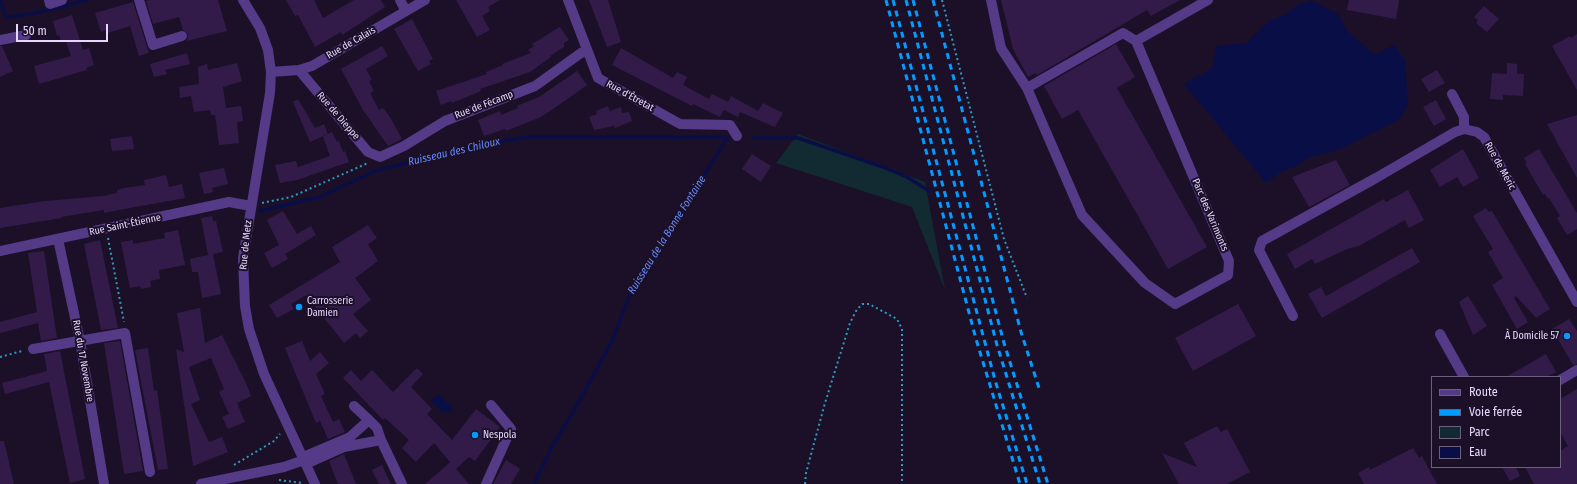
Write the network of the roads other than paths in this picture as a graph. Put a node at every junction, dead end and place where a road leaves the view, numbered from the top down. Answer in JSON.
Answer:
{"nodes":[{"id":1,"x":49,"y":0,"type":"edge"},
{"id":2,"x":62,"y":0,"type":"edge"},
{"id":3,"x":139,"y":0,"type":"edge"},
{"id":4,"x":243,"y":0,"type":"edge"},
{"id":5,"x":400,"y":0,"type":"edge"},
{"id":6,"x":425,"y":0,"type":"edge"},
{"id":7,"x":568,"y":0,"type":"edge"},
{"id":8,"x":991,"y":0,"type":"edge"},
{"id":9,"x":1208,"y":0,"type":"edge"},
{"id":10,"x":406,"y":11,"type":"junction"},
{"id":11,"x":26,"y":35,"type":"dead end"},
{"id":12,"x":182,"y":36,"type":"dead end"},
{"id":13,"x":0,"y":40,"type":"edge"},
{"id":14,"x":1136,"y":41,"type":"junction"},
{"id":15,"x":586,"y":51,"type":"junction"},
{"id":16,"x":298,"y":70,"type":"junction"},
{"id":17,"x":271,"y":72,"type":"junction"},
{"id":18,"x":1027,"y":88,"type":"junction"},
{"id":19,"x":1452,"y":94,"type":"dead end"},
{"id":20,"x":1464,"y":130,"type":"junction"},
{"id":21,"x":737,"y":136,"type":"dead end"},
{"id":22,"x":380,"y":157,"type":"joint"},
{"id":23,"x":251,"y":206,"type":"junction"},
{"id":24,"x":58,"y":240,"type":"junction"},
{"id":25,"x":0,"y":251,"type":"edge"},
{"id":26,"x":1577,"y":302,"type":"edge"},
{"id":27,"x":1293,"y":316,"type":"dead end"},
{"id":28,"x":1440,"y":334,"type":"dead end"},
{"id":29,"x":80,"y":341,"type":"junction"},
{"id":30,"x":33,"y":349,"type":"road end"},
{"id":31,"x":1577,"y":370,"type":"edge"},
{"id":32,"x":1463,"y":376,"type":"edge"},
{"id":33,"x":1561,"y":379,"type":"edge"},
{"id":34,"x":490,"y":405,"type":"dead end"},
{"id":35,"x":354,"y":406,"type":"dead end"},
{"id":36,"x":369,"y":420,"type":"junction"},
{"id":37,"x":381,"y":440,"type":"junction"},
{"id":38,"x":304,"y":460,"type":"junction"},
{"id":39,"x":150,"y":472,"type":"dead end"},
{"id":40,"x":104,"y":484,"type":"edge"},
{"id":41,"x":201,"y":484,"type":"edge"},
{"id":42,"x":315,"y":484,"type":"edge"},
{"id":43,"x":402,"y":484,"type":"edge"},
{"id":44,"x":486,"y":484,"type":"edge"}],
"edges":[{"from":1,"to":2,"type":"street"},
{"from":3,"to":12,"type":"street"},
{"from":4,"to":17,"type":"street","name":"Rue de Metz"},
{"from":5,"to":10,"type":"street"},
{"from":6,"to":10,"type":"street","name":"Rue de Calais"},
{"from":7,"to":15,"type":"street","name":"Rue d'Étretat"},
{"from":8,"to":18,"type":"street"},
{"from":9,"to":14,"type":"street"},
{"from":10,"to":16,"type":"street","name":"Rue de Calais"},
{"from":11,"to":13,"type":"street"},
{"from":14,"to":18,"type":"street"},
{"from":14,"to":18,"type":"street","name":"Parc des Varimonts"},
{"from":15,"to":21,"type":"street","name":"Rue d'Étretat"},
{"from":15,"to":22,"type":"street","name":"Rue de Fécamp"},
{"from":16,"to":17,"type":"street","name":"Rue de Calais"},
{"from":16,"to":22,"type":"street","name":"Rue de Dieppe"},
{"from":17,"to":23,"type":"street","name":"Rue de Metz"},
{"from":19,"to":20,"type":"street"},
{"from":20,"to":26,"type":"street","name":"Rue de Méric"},
{"from":20,"to":27,"type":"street"},
{"from":23,"to":24,"type":"street","name":"Rue Saint-Étienne"},
{"from":23,"to":38,"type":"street","name":"Rue de Metz"},
{"from":24,"to":25,"type":"street","name":"Rue Saint-Étienne"},
{"from":24,"to":29,"type":"street","name":"Rue du 17 Novembre"},
{"from":28,"to":32,"type":"street"},
{"from":29,"to":30,"type":"street"},
{"from":29,"to":39,"type":"street"},
{"from":29,"to":40,"type":"street","name":"Rue du 17 Novembre"},
{"from":31,"to":33,"type":"street"},
{"from":34,"to":44,"type":"street"},
{"from":35,"to":36,"type":"street"},
{"from":36,"to":37,"type":"street"},
{"from":36,"to":38,"type":"street"},
{"from":37,"to":38,"type":"street"},
{"from":37,"to":43,"type":"street"},
{"from":38,"to":41,"type":"street"},
{"from":38,"to":42,"type":"street","name":"Rue de Metz"}]}
